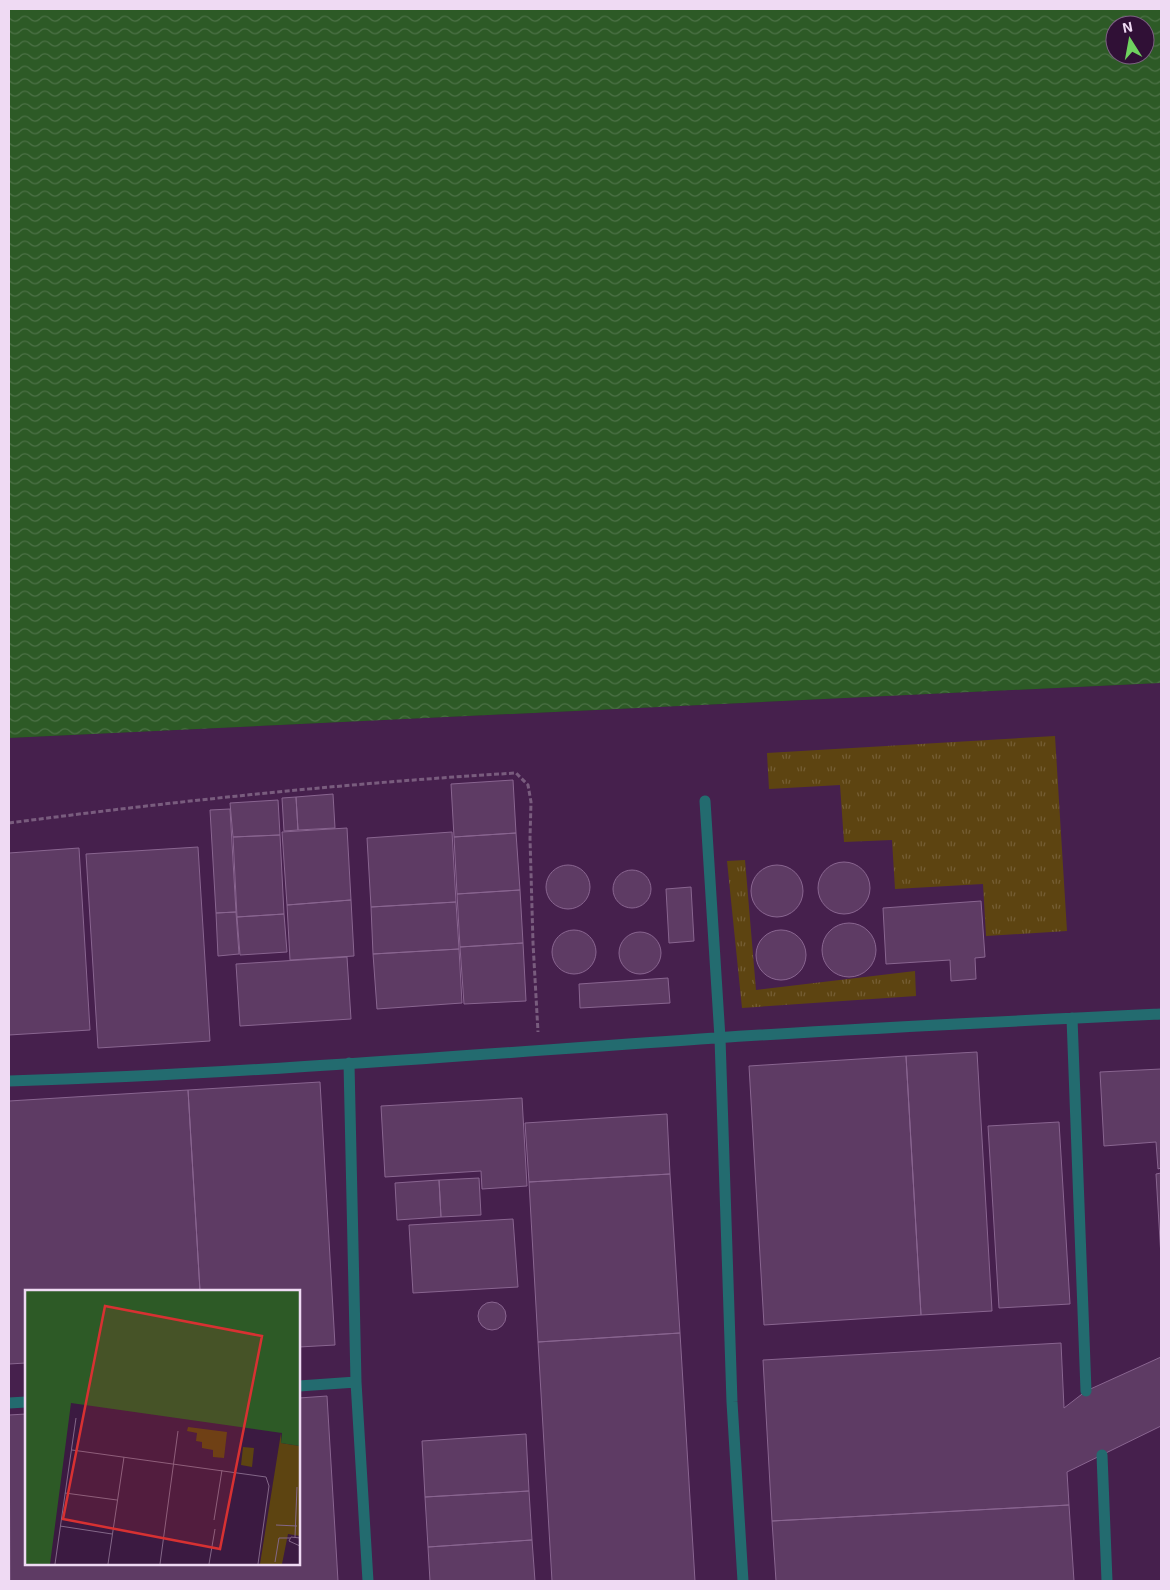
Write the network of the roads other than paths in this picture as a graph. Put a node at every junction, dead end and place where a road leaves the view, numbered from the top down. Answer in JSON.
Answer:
{"nodes":[{"id":1,"x":705,"y":802,"type":"dead end"},
{"id":2,"x":1161,"y":1014,"type":"edge"},
{"id":3,"x":1072,"y":1018,"type":"junction"},
{"id":4,"x":720,"y":1038,"type":"junction"},
{"id":5,"x":349,"y":1063,"type":"junction"},
{"id":6,"x":9,"y":1080,"type":"edge"},
{"id":7,"x":356,"y":1382,"type":"junction"},
{"id":8,"x":300,"y":1386,"type":"edge"},
{"id":9,"x":1086,"y":1390,"type":"dead end"},
{"id":10,"x":25,"y":1402,"type":"edge"},
{"id":11,"x":9,"y":1404,"type":"edge"},
{"id":12,"x":1102,"y":1455,"type":"dead end"},
{"id":13,"x":368,"y":1581,"type":"edge"},
{"id":14,"x":743,"y":1581,"type":"edge"},
{"id":15,"x":1107,"y":1581,"type":"edge"}],
"edges":[{"from":1,"to":4,"type":"lane"},
{"from":2,"to":3,"type":"lane"},
{"from":3,"to":4,"type":"lane"},
{"from":3,"to":9,"type":"lane"},
{"from":4,"to":5,"type":"lane"},
{"from":4,"to":14,"type":"lane"},
{"from":5,"to":6,"type":"lane"},
{"from":5,"to":7,"type":"lane"},
{"from":7,"to":8,"type":"lane"},
{"from":7,"to":13,"type":"lane"},
{"from":10,"to":11,"type":"lane"},
{"from":12,"to":15,"type":"lane"}]}
